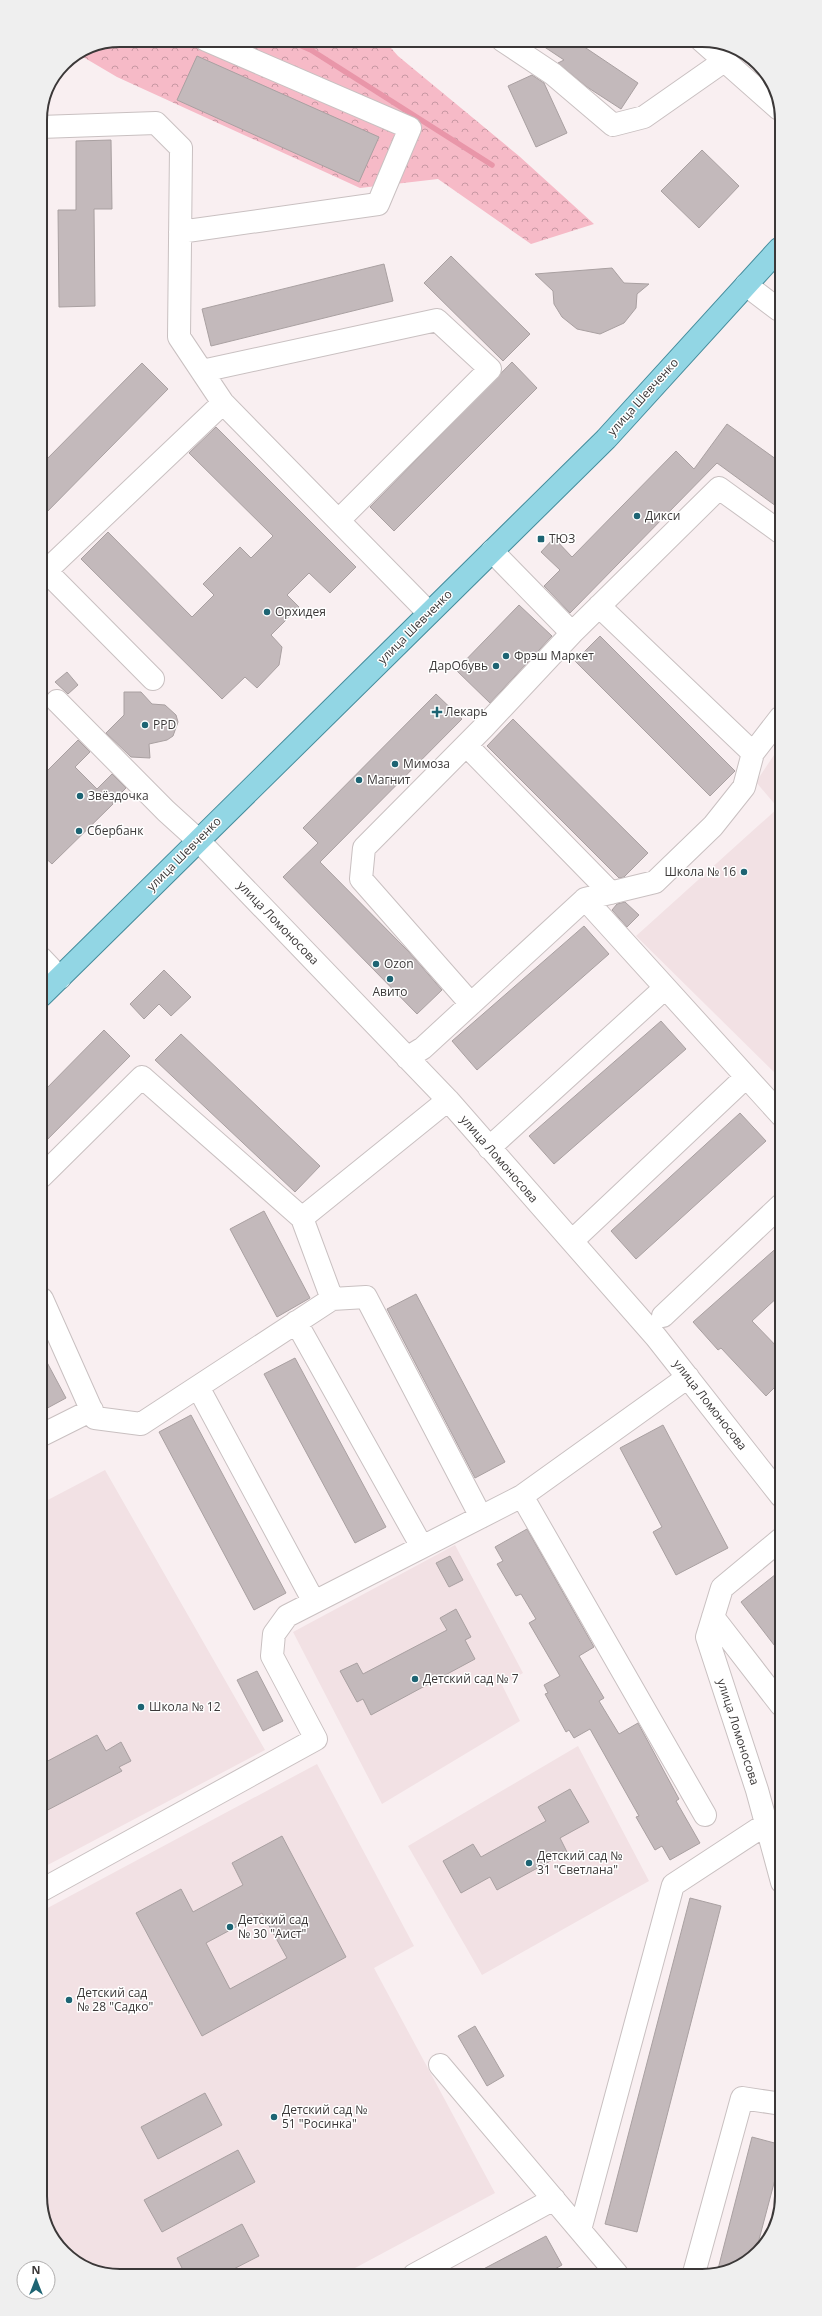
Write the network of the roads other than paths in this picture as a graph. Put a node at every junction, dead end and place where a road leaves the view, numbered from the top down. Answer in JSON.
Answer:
{"nodes":[{"id":1,"x":222,"y":47,"type":"edge"},
{"id":2,"x":512,"y":47,"type":"edge"},
{"id":3,"x":709,"y":47,"type":"edge"},
{"id":4,"x":724,"y":61,"type":"junction"},
{"id":5,"x":773,"y":104,"type":"edge"},
{"id":6,"x":47,"y":127,"type":"edge"},
{"id":7,"x":180,"y":232,"type":"junction"},
{"id":8,"x":775,"y":253,"type":"edge"},
{"id":9,"x":746,"y":285,"type":"junction"},
{"id":10,"x":775,"y":306,"type":"edge"},
{"id":11,"x":202,"y":371,"type":"junction"},
{"id":12,"x":224,"y":404,"type":"junction"},
{"id":13,"x":339,"y":520,"type":"junction"},
{"id":14,"x":775,"y":528,"type":"edge"},
{"id":15,"x":492,"y":551,"type":"junction"},
{"id":16,"x":47,"y":565,"type":"edge"},
{"id":17,"x":47,"y":573,"type":"edge"},
{"id":18,"x":599,"y":606,"type":"junction"},
{"id":19,"x":429,"y":613,"type":"junction"},
{"id":20,"x":572,"y":633,"type":"junction"},
{"id":21,"x":153,"y":679,"type":"dead end"},
{"id":22,"x":57,"y":700,"type":"dead end"},
{"id":23,"x":775,"y":724,"type":"edge"},
{"id":24,"x":466,"y":745,"type":"junction"},
{"id":25,"x":753,"y":753,"type":"junction"},
{"id":26,"x":198,"y":840,"type":"junction"},
{"id":27,"x":611,"y":893,"type":"junction"},
{"id":28,"x":585,"y":899,"type":"junction"},
{"id":29,"x":47,"y":964,"type":"edge"},
{"id":30,"x":60,"y":978,"type":"junction"},
{"id":31,"x":665,"y":988,"type":"junction"},
{"id":32,"x":47,"y":990,"type":"edge"},
{"id":33,"x":471,"y":1004,"type":"junction"},
{"id":34,"x":407,"y":1058,"type":"junction"},
{"id":35,"x":746,"y":1077,"type":"junction"},
{"id":36,"x":448,"y":1100,"type":"junction"},
{"id":37,"x":775,"y":1108,"type":"edge"},
{"id":38,"x":489,"y":1148,"type":"junction"},
{"id":39,"x":47,"y":1172,"type":"edge"},
{"id":40,"x":775,"y":1211,"type":"edge"},
{"id":41,"x":302,"y":1218,"type":"junction"},
{"id":42,"x":572,"y":1241,"type":"junction"},
{"id":43,"x":332,"y":1299,"type":"junction"},
{"id":44,"x":47,"y":1310,"type":"edge"},
{"id":45,"x":663,"y":1316,"type":"dead end"},
{"id":46,"x":296,"y":1322,"type":"junction"},
{"id":47,"x":688,"y":1377,"type":"junction"},
{"id":48,"x":198,"y":1386,"type":"junction"},
{"id":49,"x":92,"y":1410,"type":"junction"},
{"id":50,"x":47,"y":1432,"type":"edge"},
{"id":51,"x":775,"y":1488,"type":"edge"},
{"id":52,"x":522,"y":1496,"type":"junction"},
{"id":53,"x":481,"y":1517,"type":"junction"},
{"id":54,"x":775,"y":1544,"type":"edge"},
{"id":55,"x":422,"y":1547,"type":"junction"},
{"id":56,"x":314,"y":1602,"type":"junction"},
{"id":57,"x":713,"y":1617,"type":"junction"},
{"id":58,"x":775,"y":1697,"type":"edge"},
{"id":59,"x":705,"y":1815,"type":"dead end"},
{"id":60,"x":766,"y":1824,"type":"junction"},
{"id":61,"x":775,"y":1857,"type":"edge"},
{"id":62,"x":47,"y":1887,"type":"edge"},
{"id":63,"x":440,"y":2065,"type":"dead end"},
{"id":64,"x":775,"y":2103,"type":"edge"},
{"id":65,"x":554,"y":2199,"type":"junction"},
{"id":66,"x":580,"y":2230,"type":"junction"},
{"id":67,"x":423,"y":2269,"type":"edge"},
{"id":68,"x":614,"y":2269,"type":"edge"},
{"id":69,"x":695,"y":2269,"type":"edge"}],
"edges":[{"from":1,"to":7,"type":"street"},
{"from":2,"to":4,"type":"street"},
{"from":3,"to":4,"type":"street"},
{"from":4,"to":5,"type":"street"},
{"from":6,"to":7,"type":"street"},
{"from":7,"to":11,"type":"street"},
{"from":8,"to":9,"type":"main road","name":"улица Шевченко"},
{"from":9,"to":10,"type":"street"},
{"from":9,"to":15,"type":"main road","name":"улица Шевченко"},
{"from":11,"to":12,"type":"street"},
{"from":11,"to":13,"type":"street"},
{"from":12,"to":13,"type":"street"},
{"from":12,"to":16,"type":"street"},
{"from":13,"to":19,"type":"street"},
{"from":14,"to":18,"type":"street"},
{"from":15,"to":19,"type":"main road","name":"улица Шевченко"},
{"from":15,"to":20,"type":"street"},
{"from":17,"to":21,"type":"street"},
{"from":18,"to":20,"type":"street"},
{"from":18,"to":25,"type":"street"},
{"from":19,"to":26,"type":"main road","name":"улица Шевченко"},
{"from":20,"to":24,"type":"street"},
{"from":22,"to":26,"type":"street","name":"улица Ломоносова"},
{"from":23,"to":25,"type":"street"},
{"from":24,"to":27,"type":"street"},
{"from":24,"to":33,"type":"street"},
{"from":25,"to":27,"type":"street"},
{"from":26,"to":30,"type":"main road","name":"улица Шевченко"},
{"from":26,"to":34,"type":"street","name":"улица Ломоносова"},
{"from":27,"to":28,"type":"street"},
{"from":28,"to":31,"type":"street"},
{"from":28,"to":33,"type":"street"},
{"from":29,"to":30,"type":"street"},
{"from":30,"to":32,"type":"main road","name":"улица Шевченко"},
{"from":31,"to":35,"type":"street"},
{"from":31,"to":38,"type":"street"},
{"from":33,"to":34,"type":"street"},
{"from":34,"to":36,"type":"street","name":"улица Ломоносова"},
{"from":35,"to":37,"type":"street"},
{"from":35,"to":42,"type":"street"},
{"from":36,"to":38,"type":"street","name":"улица Ломоносова"},
{"from":36,"to":41,"type":"street"},
{"from":38,"to":42,"type":"street","name":"улица Ломоносова"},
{"from":39,"to":41,"type":"street"},
{"from":40,"to":45,"type":"street"},
{"from":41,"to":43,"type":"street"},
{"from":42,"to":47,"type":"street","name":"улица Ломоносова"},
{"from":43,"to":46,"type":"street"},
{"from":43,"to":53,"type":"street"},
{"from":44,"to":49,"type":"street"},
{"from":46,"to":48,"type":"street"},
{"from":46,"to":55,"type":"street"},
{"from":47,"to":51,"type":"street","name":"улица Ломоносова"},
{"from":47,"to":52,"type":"street"},
{"from":48,"to":49,"type":"street"},
{"from":48,"to":56,"type":"street"},
{"from":49,"to":50,"type":"street"},
{"from":52,"to":53,"type":"street"},
{"from":52,"to":59,"type":"street"},
{"from":53,"to":55,"type":"street"},
{"from":54,"to":57,"type":"street","name":"улица Ломоносова"},
{"from":55,"to":56,"type":"street"},
{"from":56,"to":62,"type":"street"},
{"from":57,"to":58,"type":"street"},
{"from":57,"to":60,"type":"street","name":"улица Ломоносова"},
{"from":60,"to":61,"type":"street","name":"улица Ломоносова"},
{"from":60,"to":66,"type":"street"},
{"from":63,"to":65,"type":"street"},
{"from":64,"to":69,"type":"street"},
{"from":65,"to":66,"type":"street"},
{"from":65,"to":67,"type":"street"},
{"from":66,"to":68,"type":"street"}]}
